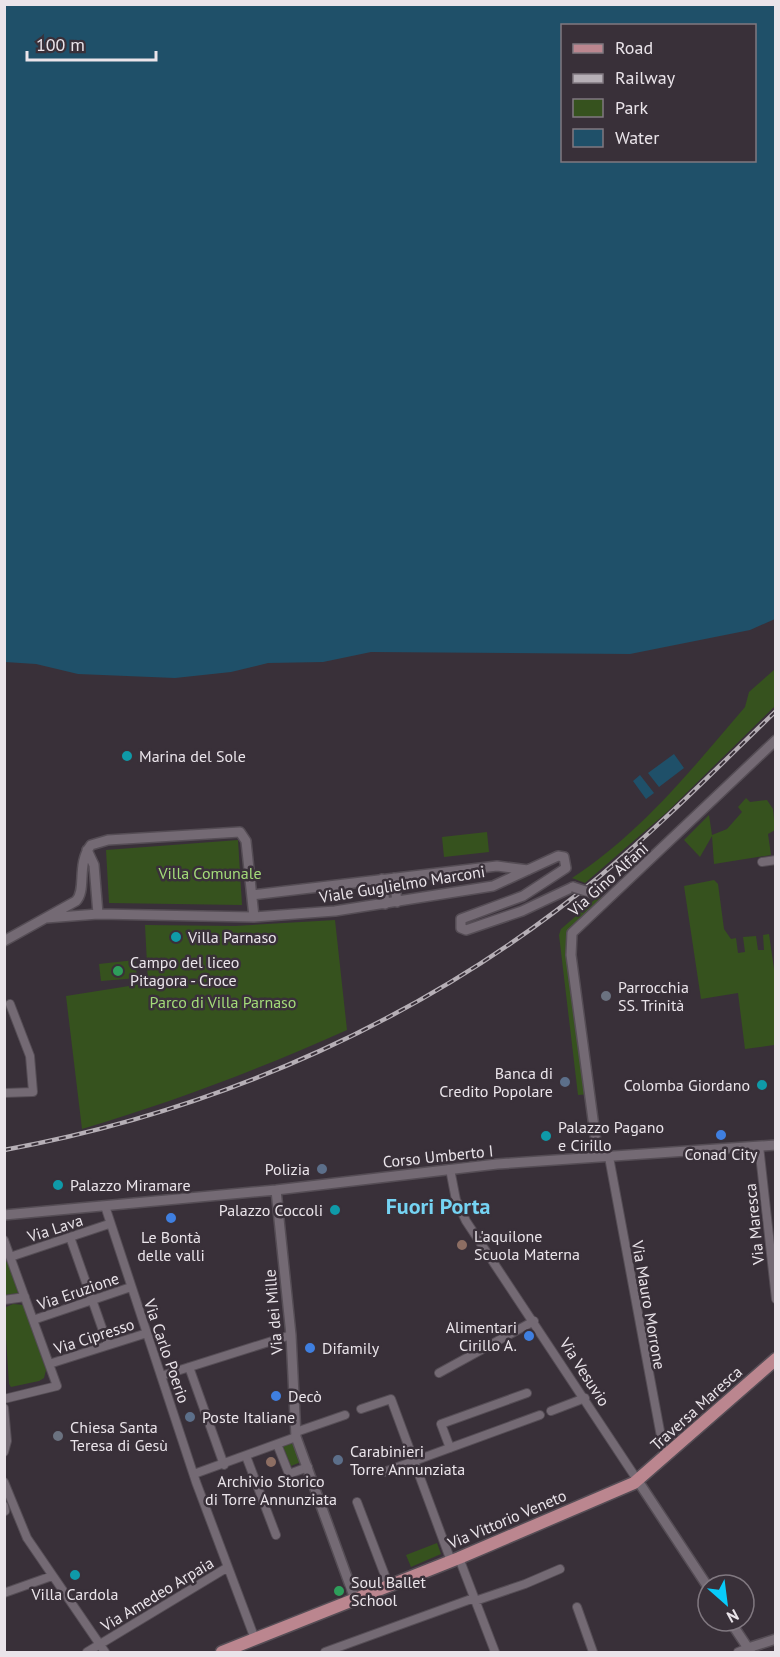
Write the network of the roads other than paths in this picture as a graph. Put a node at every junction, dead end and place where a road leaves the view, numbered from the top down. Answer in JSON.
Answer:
{"nodes":[{"id":1,"x":776,"y":740,"type":"edge"},
{"id":2,"x":87,"y":850,"type":"junction"},
{"id":3,"x":776,"y":860,"type":"edge"},
{"id":4,"x":762,"y":862,"type":"dead end"},
{"id":5,"x":528,"y":870,"type":"junction"},
{"id":6,"x":394,"y":878,"type":"junction"},
{"id":7,"x":382,"y":879,"type":"junction"},
{"id":8,"x":252,"y":895,"type":"junction"},
{"id":9,"x":397,"y":902,"type":"junction"},
{"id":10,"x":607,"y":902,"type":"junction"},
{"id":11,"x":385,"y":904,"type":"junction"},
{"id":12,"x":98,"y":914,"type":"junction"},
{"id":13,"x":254,"y":917,"type":"junction"},
{"id":14,"x":46,"y":918,"type":"junction"},
{"id":15,"x":4,"y":941,"type":"edge"},
{"id":16,"x":10,"y":1004,"type":"dead end"},
{"id":17,"x":4,"y":1093,"type":"edge"},
{"id":18,"x":776,"y":1145,"type":"edge"},
{"id":19,"x":759,"y":1146,"type":"junction"},
{"id":20,"x":598,"y":1157,"type":"junction"},
{"id":21,"x":609,"y":1157,"type":"junction"},
{"id":22,"x":450,"y":1169,"type":"junction"},
{"id":23,"x":276,"y":1190,"type":"junction"},
{"id":24,"x":105,"y":1206,"type":"junction"},
{"id":25,"x":4,"y":1215,"type":"edge"},
{"id":26,"x":109,"y":1224,"type":"junction"},
{"id":27,"x":70,"y":1237,"type":"junction"},
{"id":28,"x":4,"y":1240,"type":"edge"},
{"id":29,"x":10,"y":1257,"type":"junction"},
{"id":30,"x":131,"y":1287,"type":"junction"},
{"id":31,"x":25,"y":1297,"type":"junction"},
{"id":32,"x":776,"y":1299,"type":"edge"},
{"id":33,"x":4,"y":1300,"type":"edge"},
{"id":34,"x":92,"y":1300,"type":"junction"},
{"id":35,"x":33,"y":1320,"type":"junction"},
{"id":36,"x":534,"y":1321,"type":"junction"},
{"id":37,"x":147,"y":1333,"type":"junction"},
{"id":38,"x":291,"y":1335,"type":"junction"},
{"id":39,"x":108,"y":1345,"type":"junction"},
{"id":40,"x":776,"y":1359,"type":"edge"},
{"id":41,"x":49,"y":1364,"type":"junction"},
{"id":42,"x":189,"y":1367,"type":"junction"},
{"id":43,"x":439,"y":1373,"type":"dead end"},
{"id":44,"x":161,"y":1376,"type":"junction"},
{"id":45,"x":527,"y":1394,"type":"dead end"},
{"id":46,"x":585,"y":1398,"type":"junction"},
{"id":47,"x":4,"y":1399,"type":"edge"},
{"id":48,"x":4,"y":1408,"type":"edge"},
{"id":49,"x":361,"y":1409,"type":"dead end"},
{"id":50,"x":551,"y":1411,"type":"dead end"},
{"id":51,"x":345,"y":1415,"type":"dead end"},
{"id":52,"x":540,"y":1415,"type":"dead end"},
{"id":53,"x":296,"y":1434,"type":"junction"},
{"id":54,"x":277,"y":1444,"type":"junction"},
{"id":55,"x":450,"y":1448,"type":"junction"},
{"id":56,"x":4,"y":1452,"type":"edge"},
{"id":57,"x":246,"y":1456,"type":"junction"},
{"id":58,"x":665,"y":1458,"type":"junction"},
{"id":59,"x":414,"y":1461,"type":"junction"},
{"id":60,"x":224,"y":1465,"type":"junction"},
{"id":61,"x":308,"y":1467,"type":"junction"},
{"id":62,"x":384,"y":1472,"type":"dead end"},
{"id":63,"x":194,"y":1474,"type":"junction"},
{"id":64,"x":638,"y":1481,"type":"junction"},
{"id":65,"x":4,"y":1482,"type":"edge"},
{"id":66,"x":357,"y":1502,"type":"dead end"},
{"id":67,"x":276,"y":1535,"type":"dead end"},
{"id":68,"x":455,"y":1559,"type":"junction"},
{"id":69,"x":228,"y":1568,"type":"junction"},
{"id":70,"x":560,"y":1569,"type":"dead end"},
{"id":71,"x":699,"y":1573,"type":"edge"},
{"id":72,"x":52,"y":1576,"type":"junction"},
{"id":73,"x":389,"y":1586,"type":"junction"},
{"id":74,"x":4,"y":1593,"type":"edge"},
{"id":75,"x":355,"y":1599,"type":"junction"},
{"id":76,"x":475,"y":1600,"type":"junction"},
{"id":77,"x":577,"y":1607,"type":"dead end"},
{"id":78,"x":738,"y":1633,"type":"edge"},
{"id":79,"x":255,"y":1639,"type":"junction"},
{"id":80,"x":776,"y":1639,"type":"edge"},
{"id":81,"x":100,"y":1644,"type":"junction"},
{"id":82,"x":750,"y":1650,"type":"edge"},
{"id":83,"x":87,"y":1653,"type":"edge"},
{"id":84,"x":105,"y":1653,"type":"edge"},
{"id":85,"x":222,"y":1653,"type":"edge"},
{"id":86,"x":325,"y":1653,"type":"edge"},
{"id":87,"x":495,"y":1653,"type":"edge"},
{"id":88,"x":593,"y":1653,"type":"edge"},
{"id":89,"x":738,"y":1653,"type":"edge"}],
"edges":[{"from":1,"to":10,"type":"street","name":"Via Gino Alfani"},
{"from":2,"to":8,"type":"street"},
{"from":2,"to":12,"type":"street"},
{"from":2,"to":14,"type":"street"},
{"from":3,"to":4,"type":"street"},
{"from":5,"to":6,"type":"street","name":"Viale Guglielmo Marconi"},
{"from":5,"to":9,"type":"street","name":"Viale Guglielmo Marconi"},
{"from":5,"to":10,"type":"street","bridge":true},
{"from":6,"to":7,"type":"street","name":"Viale Guglielmo Marconi"},
{"from":6,"to":9,"type":"street"},
{"from":7,"to":8,"type":"street","name":"Viale Guglielmo Marconi"},
{"from":7,"to":11,"type":"street"},
{"from":8,"to":13,"type":"street"},
{"from":9,"to":11,"type":"street","name":"Viale Guglielmo Marconi"},
{"from":10,"to":20,"type":"street","name":"Via Gino Alfani"},
{"from":11,"to":13,"type":"street","name":"Viale Guglielmo Marconi"},
{"from":12,"to":13,"type":"street","name":"Viale Guglielmo Marconi"},
{"from":12,"to":14,"type":"street","name":"Viale Guglielmo Marconi"},
{"from":14,"to":15,"type":"street","name":"Viale Guglielmo Marconi"},
{"from":16,"to":17,"type":"street"},
{"from":18,"to":19,"type":"street","name":"Corso Umberto I"},
{"from":19,"to":21,"type":"street","name":"Corso Umberto I"},
{"from":19,"to":32,"type":"street","name":"Via Maresca"},
{"from":20,"to":21,"type":"street","name":"Corso Umberto I"},
{"from":20,"to":22,"type":"street","name":"Corso Umberto I"},
{"from":21,"to":58,"type":"street","name":"Via Mauro Morrone"},
{"from":22,"to":23,"type":"street","name":"Corso Umberto I"},
{"from":22,"to":36,"type":"street","name":"Via Vesuvio"},
{"from":23,"to":24,"type":"street","name":"Corso Umberto I"},
{"from":23,"to":38,"type":"street","name":"Via dei Mille"},
{"from":24,"to":25,"type":"street","name":"Corso Umberto I"},
{"from":24,"to":26,"type":"street","name":"Via Carlo Poerio"},
{"from":26,"to":27,"type":"street","name":"Via Lava"},
{"from":26,"to":30,"type":"street","name":"Via Carlo Poerio"},
{"from":27,"to":29,"type":"street","name":"Via Lava"},
{"from":27,"to":34,"type":"street"},
{"from":28,"to":29,"type":"street"},
{"from":29,"to":31,"type":"street"},
{"from":30,"to":34,"type":"street","name":"Via Eruzione"},
{"from":30,"to":37,"type":"street","name":"Via Carlo Poerio"},
{"from":31,"to":33,"type":"street"},
{"from":31,"to":35,"type":"street"},
{"from":34,"to":35,"type":"street","name":"Via Eruzione"},
{"from":34,"to":39,"type":"street"},
{"from":35,"to":41,"type":"street"},
{"from":36,"to":43,"type":"street"},
{"from":36,"to":46,"type":"street","name":"Via Vesuvio"},
{"from":37,"to":39,"type":"street","name":"Via Cipresso"},
{"from":37,"to":44,"type":"street","name":"Via Carlo Poerio"},
{"from":38,"to":42,"type":"street"},
{"from":38,"to":53,"type":"street","name":"Via dei Mille"},
{"from":39,"to":41,"type":"street","name":"Via Cipresso"},
{"from":40,"to":58,"type":"main road","name":"Traversa Maresca"},
{"from":41,"to":47,"type":"street"},
{"from":42,"to":44,"type":"street"},
{"from":42,"to":60,"type":"street"},
{"from":44,"to":63,"type":"street","name":"Via Carlo Poerio"},
{"from":45,"to":55,"type":"street"},
{"from":46,"to":50,"type":"street"},
{"from":46,"to":64,"type":"street","name":"Via Vesuvio"},
{"from":48,"to":56,"type":"street"},
{"from":49,"to":59,"type":"street"},
{"from":51,"to":53,"type":"street"},
{"from":52,"to":55,"type":"street"},
{"from":53,"to":54,"type":"street"},
{"from":53,"to":61,"type":"street","name":"Via dei Mille"},
{"from":54,"to":57,"type":"street"},
{"from":54,"to":61,"type":"street"},
{"from":55,"to":59,"type":"street"},
{"from":57,"to":60,"type":"street"},
{"from":57,"to":67,"type":"street"},
{"from":58,"to":64,"type":"main road","name":"Traversa Maresca"},
{"from":59,"to":62,"type":"street"},
{"from":59,"to":68,"type":"street"},
{"from":60,"to":63,"type":"street"},
{"from":61,"to":75,"type":"street","name":"Via dei Mille"},
{"from":63,"to":69,"type":"street","name":"Via Carlo Poerio"},
{"from":64,"to":68,"type":"main road","name":"Via Vittorio Veneto"},
{"from":64,"to":71,"type":"street","name":"Via Vesuvio"},
{"from":65,"to":72,"type":"street"},
{"from":66,"to":73,"type":"street"},
{"from":68,"to":73,"type":"main road","name":"Via Vittorio Veneto"},
{"from":68,"to":76,"type":"street"},
{"from":69,"to":79,"type":"street","name":"Via Carlo Poerio"},
{"from":69,"to":81,"type":"street","name":"Via Amedeo Arpaia"},
{"from":70,"to":76,"type":"street"},
{"from":72,"to":74,"type":"street"},
{"from":72,"to":81,"type":"street"},
{"from":73,"to":75,"type":"main road","name":"Via Vittorio Veneto"},
{"from":75,"to":79,"type":"main road","name":"Via Vittorio Veneto"},
{"from":76,"to":86,"type":"street"},
{"from":76,"to":87,"type":"street"},
{"from":77,"to":88,"type":"street"},
{"from":78,"to":82,"type":"street"},
{"from":79,"to":85,"type":"main road","name":"Via Vittorio Veneto"},
{"from":80,"to":82,"type":"street"},
{"from":81,"to":83,"type":"street","name":"Via Amedeo Arpaia"},
{"from":81,"to":84,"type":"street"},
{"from":82,"to":89,"type":"street"}]}
